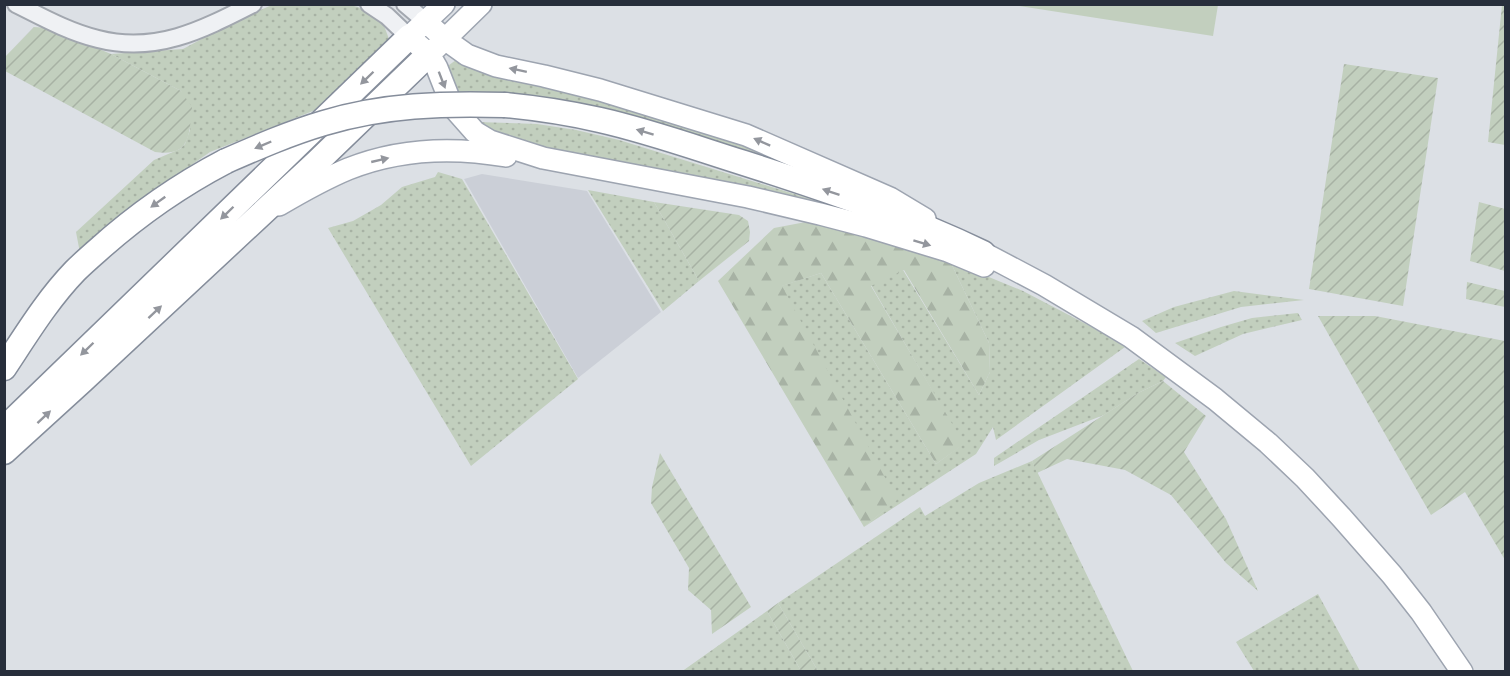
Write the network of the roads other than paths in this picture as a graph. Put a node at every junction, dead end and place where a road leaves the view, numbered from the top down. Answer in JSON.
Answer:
{"nodes":[{"id":1,"x":16,"y":4,"type":"edge"},
{"id":2,"x":253,"y":4,"type":"edge"},
{"id":3,"x":369,"y":4,"type":"edge"},
{"id":4,"x":405,"y":4,"type":"edge"},
{"id":5,"x":444,"y":4,"type":"edge"},
{"id":6,"x":481,"y":4,"type":"edge"},
{"id":7,"x":417,"y":29,"type":"junction"},
{"id":8,"x":437,"y":47,"type":"junction"},
{"id":9,"x":543,"y":158,"type":"junction"},
{"id":10,"x":250,"y":223,"type":"junction"},
{"id":11,"x":982,"y":253,"type":"junction"},
{"id":12,"x":1079,"y":306,"type":"junction"},
{"id":13,"x":4,"y":368,"type":"edge"},
{"id":14,"x":4,"y":429,"type":"edge"},
{"id":15,"x":4,"y":452,"type":"edge"},
{"id":16,"x":1462,"y":672,"type":"edge"}],
"edges":[{"from":1,"to":2,"type":"street"},
{"from":3,"to":7,"type":"street"},
{"from":4,"to":7,"type":"street"},
{"from":5,"to":7,"type":"main road"},
{"from":6,"to":8,"type":"main road"},
{"from":7,"to":8,"type":"main road"},
{"from":7,"to":14,"type":"highway","one_way":true},
{"from":8,"to":9,"type":"main road","one_way":true},
{"from":8,"to":10,"type":"highway"},
{"from":11,"to":8,"type":"main road","one_way":true},
{"from":10,"to":9,"type":"main road","one_way":true},
{"from":9,"to":12,"type":"main road","one_way":true},
{"from":15,"to":10,"type":"highway","one_way":true},
{"from":11,"to":12,"type":"main road"},
{"from":11,"to":13,"type":"highway","one_way":true,"bridge":true},
{"from":12,"to":16,"type":"main road"}]}
